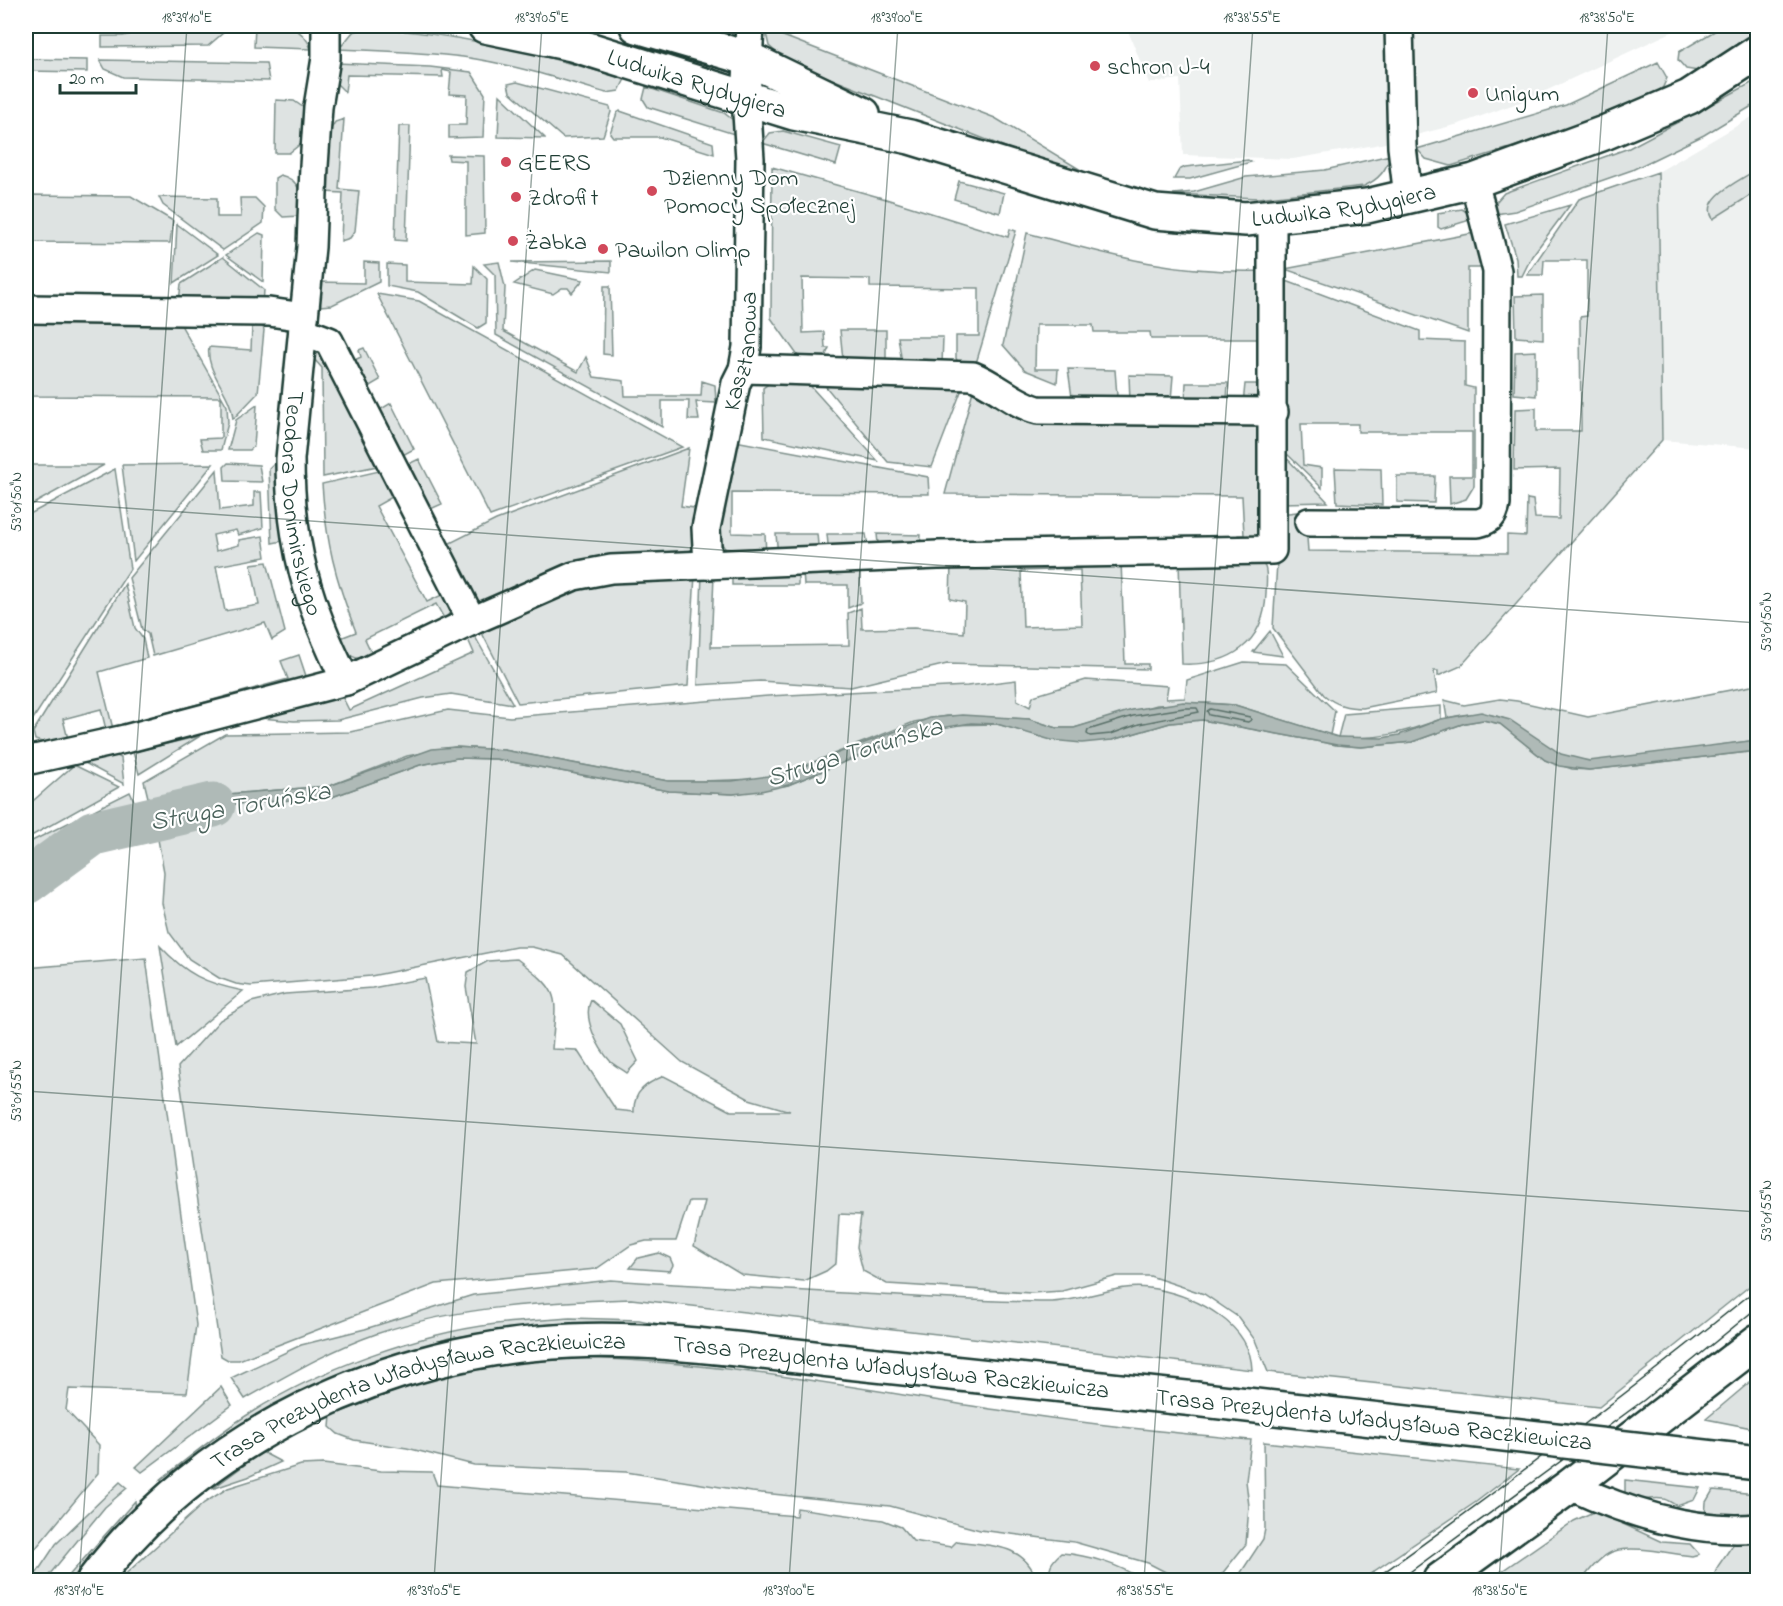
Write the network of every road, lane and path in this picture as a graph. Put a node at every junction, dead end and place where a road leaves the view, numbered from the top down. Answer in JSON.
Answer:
{"nodes":[{"id":1,"x":326,"y":26,"type":"edge"},
{"id":2,"x":485,"y":26,"type":"edge"},
{"id":3,"x":637,"y":26,"type":"edge"},
{"id":4,"x":750,"y":26,"type":"edge"},
{"id":5,"x":1399,"y":26,"type":"edge"},
{"id":6,"x":1758,"y":52,"type":"edge"},
{"id":7,"x":747,"y":58,"type":"junction"},
{"id":8,"x":746,"y":98,"type":"junction"},
{"id":9,"x":910,"y":137,"type":"junction"},
{"id":10,"x":1474,"y":181,"type":"junction"},
{"id":11,"x":1408,"y":197,"type":"junction"},
{"id":12,"x":1272,"y":218,"type":"junction"},
{"id":13,"x":26,"y":309,"type":"edge"},
{"id":14,"x":303,"y":324,"type":"junction"},
{"id":15,"x":743,"y":369,"type":"junction"},
{"id":16,"x":1274,"y":412,"type":"junction"},
{"id":17,"x":1309,"y":522,"type":"dead end"},
{"id":18,"x":708,"y":565,"type":"junction"},
{"id":19,"x":472,"y":621,"type":"junction"},
{"id":20,"x":346,"y":681,"type":"junction"},
{"id":21,"x":26,"y":761,"type":"edge"},
{"id":22,"x":1758,"y":1341,"type":"edge"},
{"id":23,"x":1758,"y":1463,"type":"edge"},
{"id":24,"x":1570,"y":1486,"type":"junction"},
{"id":25,"x":1758,"y":1528,"type":"edge"},
{"id":26,"x":93,"y":1581,"type":"edge"},
{"id":27,"x":1440,"y":1581,"type":"edge"}],
"edges":[{"from":1,"to":14,"type":"street","name":"Teodora Donimirskiego"},
{"from":2,"to":8,"type":"street","name":"Ludwika Rydygiera"},
{"from":3,"to":7,"type":"street","name":"Ludwika Rydygiera"},
{"from":4,"to":7,"type":"street","name":"Kasztanowa"},
{"from":5,"to":11,"type":"street"},
{"from":6,"to":10,"type":"street","name":"Ludwika Rydygiera"},
{"from":7,"to":8,"type":"street","name":"Kasztanowa"},
{"from":7,"to":9,"type":"street","name":"Ludwika Rydygiera"},
{"from":8,"to":9,"type":"street","name":"Ludwika Rydygiera"},
{"from":8,"to":15,"type":"street","name":"Kasztanowa"},
{"from":9,"to":12,"type":"street","name":"Ludwika Rydygiera"},
{"from":10,"to":11,"type":"street","name":"Ludwika Rydygiera"},
{"from":10,"to":17,"type":"street"},
{"from":11,"to":12,"type":"street","name":"Ludwika Rydygiera"},
{"from":12,"to":16,"type":"street"},
{"from":13,"to":14,"type":"street"},
{"from":14,"to":19,"type":"street"},
{"from":14,"to":20,"type":"street","name":"Teodora Donimirskiego"},
{"from":15,"to":16,"type":"street"},
{"from":15,"to":18,"type":"street","name":"Kasztanowa"},
{"from":16,"to":18,"type":"street"},
{"from":18,"to":19,"type":"street"},
{"from":19,"to":20,"type":"street"},
{"from":20,"to":21,"type":"street"},
{"from":22,"to":24,"type":"street"},
{"from":23,"to":26,"type":"street","name":"Trasa Prezydenta Władysława Raczkiewicza","bridge":true},
{"from":24,"to":25,"type":"street"},
{"from":24,"to":27,"type":"street"}]}
